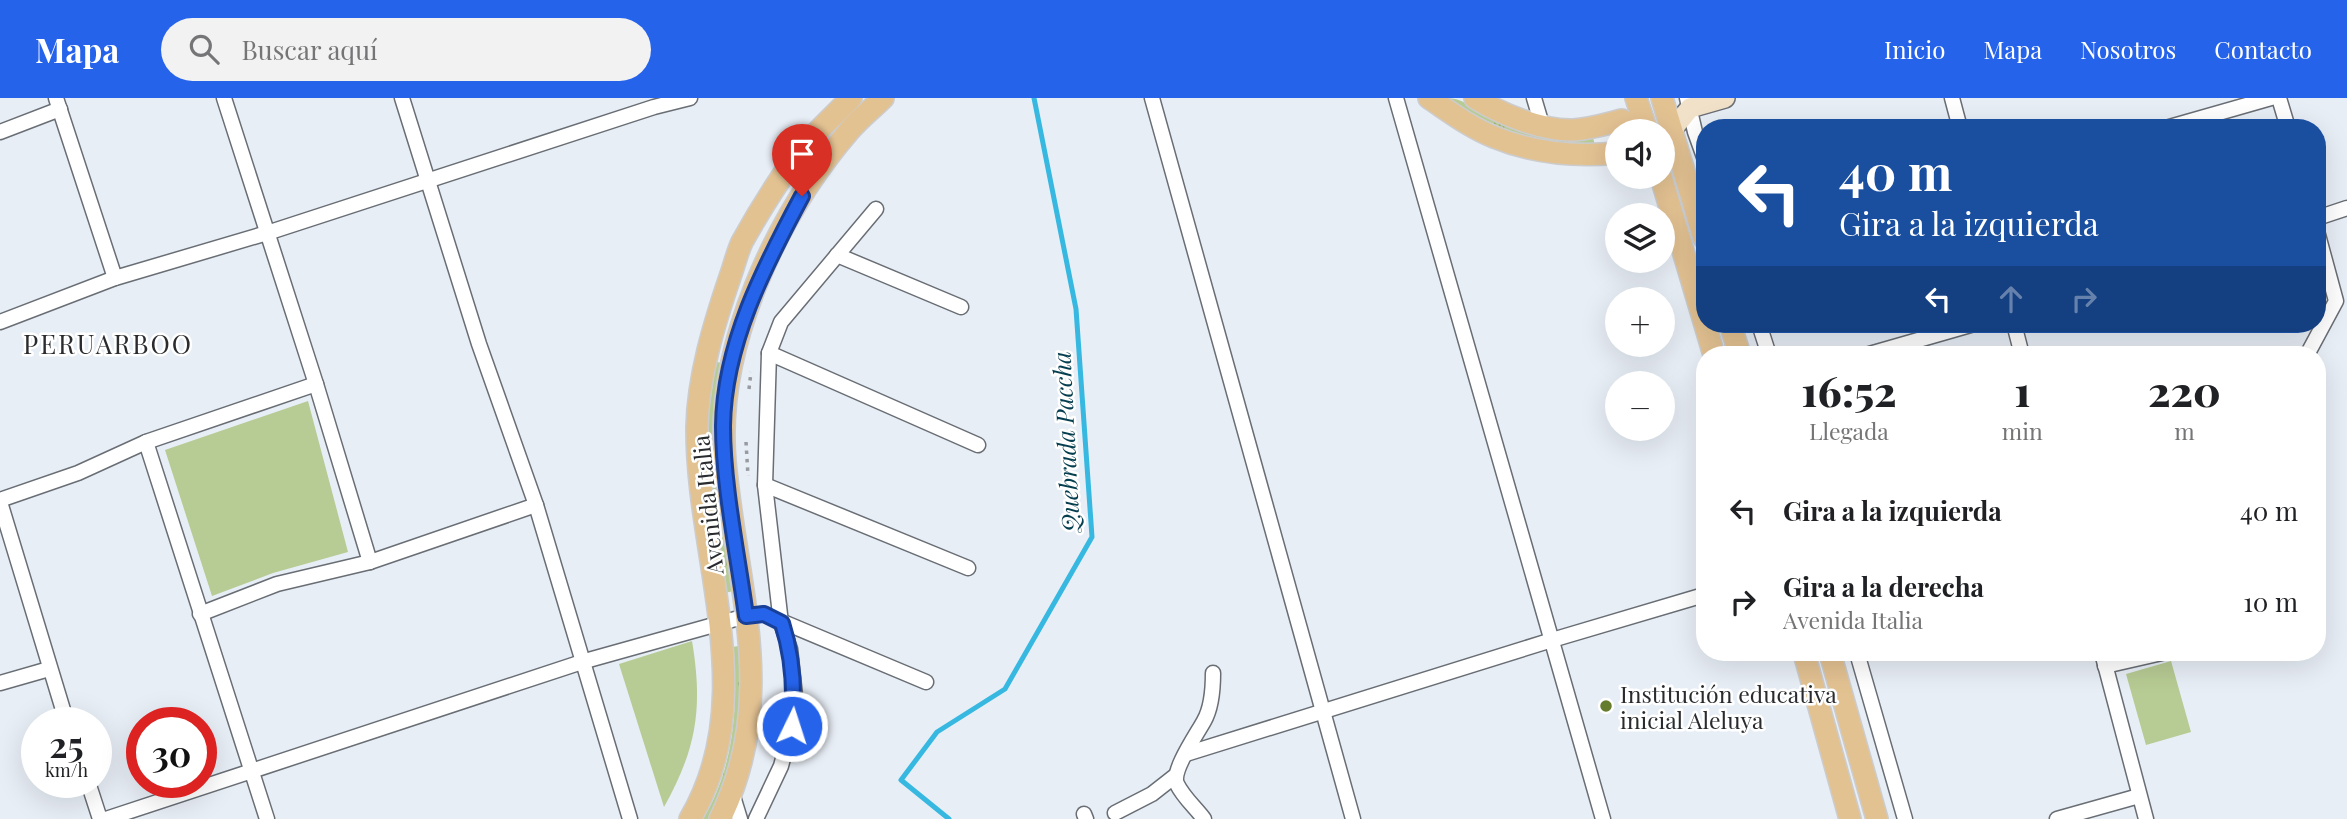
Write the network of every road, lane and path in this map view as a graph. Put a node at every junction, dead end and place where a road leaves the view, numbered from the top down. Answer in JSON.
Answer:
{"nodes":[{"id":1,"x":224,"y":98,"type":"edge"},
{"id":2,"x":402,"y":98,"type":"edge"},
{"id":3,"x":690,"y":98,"type":"edge"},
{"id":4,"x":851,"y":98,"type":"edge"},
{"id":5,"x":883,"y":98,"type":"edge"},
{"id":6,"x":1152,"y":98,"type":"edge"},
{"id":7,"x":1396,"y":98,"type":"edge"},
{"id":8,"x":1429,"y":98,"type":"edge"},
{"id":9,"x":1475,"y":98,"type":"edge"},
{"id":10,"x":1534,"y":98,"type":"edge"},
{"id":11,"x":1636,"y":98,"type":"edge"},
{"id":12,"x":1662,"y":98,"type":"edge"},
{"id":13,"x":1725,"y":98,"type":"edge"},
{"id":14,"x":1952,"y":98,"type":"edge"},
{"id":15,"x":2271,"y":98,"type":"edge"},
{"id":16,"x":2279,"y":98,"type":"edge"},
{"id":17,"x":58,"y":103,"type":"edge"},
{"id":18,"x":1689,"y":103,"type":"edge"},
{"id":19,"x":1643,"y":119,"type":"edge"},
{"id":20,"x":1669,"y":119,"type":"edge"},
{"id":21,"x":1958,"y":119,"type":"edge"},
{"id":22,"x":2198,"y":119,"type":"edge"},
{"id":23,"x":2285,"y":119,"type":"edge"},
{"id":24,"x":1605,"y":123,"type":"edge"},
{"id":25,"x":1542,"y":125,"type":"junction"},
{"id":26,"x":1675,"y":125,"type":"edge"},
{"id":27,"x":1675,"y":130,"type":"edge"},
{"id":28,"x":0,"y":132,"type":"edge"},
{"id":29,"x":1695,"y":132,"type":"joint"},
{"id":30,"x":1675,"y":140,"type":"edge"},
{"id":31,"x":1605,"y":153,"type":"edge"},
{"id":32,"x":426,"y":179,"type":"junction"},
{"id":33,"x":1665,"y":189,"type":"edge"},
{"id":34,"x":2347,"y":208,"type":"edge"},
{"id":35,"x":876,"y":209,"type":"dead end"},
{"id":36,"x":1696,"y":211,"type":"edge"},
{"id":37,"x":2326,"y":215,"type":"edge"},
{"id":38,"x":267,"y":233,"type":"junction"},
{"id":39,"x":837,"y":256,"type":"junction"},
{"id":40,"x":2326,"y":264,"type":"edge"},
{"id":41,"x":115,"y":278,"type":"junction"},
{"id":42,"x":1696,"y":295,"type":"edge"},
{"id":43,"x":961,"y":307,"type":"dead end"},
{"id":44,"x":2326,"y":320,"type":"edge"},
{"id":45,"x":0,"y":322,"type":"edge"},
{"id":46,"x":1943,"y":333,"type":"edge"},
{"id":47,"x":1897,"y":346,"type":"edge"},
{"id":48,"x":769,"y":353,"type":"junction"},
{"id":49,"x":316,"y":384,"type":"junction"},
{"id":50,"x":146,"y":442,"type":"junction"},
{"id":51,"x":978,"y":445,"type":"dead end"},
{"id":52,"x":765,"y":485,"type":"junction"},
{"id":53,"x":0,"y":501,"type":"edge"},
{"id":54,"x":536,"y":505,"type":"junction"},
{"id":55,"x":369,"y":562,"type":"junction"},
{"id":56,"x":968,"y":568,"type":"dead end"},
{"id":57,"x":1696,"y":597,"type":"edge"},
{"id":58,"x":200,"y":614,"type":"junction"},
{"id":59,"x":746,"y":616,"type":"junction"},
{"id":60,"x":719,"y":623,"type":"junction"},
{"id":61,"x":782,"y":623,"type":"junction"},
{"id":62,"x":1552,"y":639,"type":"junction"},
{"id":63,"x":1806,"y":661,"type":"edge"},
{"id":64,"x":1832,"y":661,"type":"edge"},
{"id":65,"x":1859,"y":661,"type":"edge"},
{"id":66,"x":2105,"y":661,"type":"edge"},
{"id":67,"x":585,"y":662,"type":"junction"},
{"id":68,"x":49,"y":669,"type":"junction"},
{"id":69,"x":1213,"y":673,"type":"dead end"},
{"id":70,"x":0,"y":682,"type":"edge"},
{"id":71,"x":926,"y":682,"type":"dead end"},
{"id":72,"x":62,"y":707,"type":"edge"},
{"id":73,"x":1323,"y":710,"type":"junction"},
{"id":74,"x":1186,"y":754,"type":"junction"},
{"id":75,"x":252,"y":771,"type":"junction"},
{"id":76,"x":1175,"y":776,"type":"junction"},
{"id":77,"x":732,"y":793,"type":"junction"},
{"id":78,"x":2139,"y":796,"type":"junction"},
{"id":79,"x":93,"y":798,"type":"edge"},
{"id":80,"x":1115,"y":813,"type":"dead end"},
{"id":81,"x":100,"y":819,"type":"edge"},
{"id":82,"x":106,"y":819,"type":"edge"},
{"id":83,"x":267,"y":819,"type":"edge"},
{"id":84,"x":630,"y":819,"type":"edge"},
{"id":85,"x":690,"y":819,"type":"edge"},
{"id":86,"x":720,"y":819,"type":"edge"},
{"id":87,"x":740,"y":819,"type":"edge"},
{"id":88,"x":756,"y":819,"type":"edge"},
{"id":89,"x":1204,"y":819,"type":"edge"},
{"id":90,"x":1353,"y":819,"type":"edge"},
{"id":91,"x":1603,"y":819,"type":"edge"},
{"id":92,"x":1850,"y":819,"type":"edge"},
{"id":93,"x":1877,"y":819,"type":"edge"},
{"id":94,"x":1905,"y":819,"type":"edge"},
{"id":95,"x":2057,"y":819,"type":"edge"},
{"id":96,"x":2146,"y":819,"type":"edge"}],
"edges":[{"from":1,"to":38,"type":"street"},
{"from":2,"to":32,"type":"street"},
{"from":3,"to":32,"type":"street"},
{"from":4,"to":60,"type":"main road","name":"Avenida Italia"},
{"from":5,"to":59,"type":"main road","name":"Avenida Italia"},
{"from":6,"to":73,"type":"street"},
{"from":7,"to":62,"type":"street"},
{"from":8,"to":31,"type":"main road"},
{"from":9,"to":25,"type":"main road"},
{"from":10,"to":25,"type":"street"},
{"from":11,"to":19,"type":"main road"},
{"from":12,"to":20,"type":"main road"},
{"from":13,"to":18,"type":"street"},
{"from":14,"to":21,"type":"street"},
{"from":15,"to":22,"type":"street"},
{"from":16,"to":23,"type":"street"},
{"from":17,"to":28,"type":"street"},
{"from":17,"to":41,"type":"street"},
{"from":18,"to":26,"type":"street"},
{"from":18,"to":29,"type":"street"},
{"from":24,"to":25,"type":"main road"},
{"from":27,"to":29,"type":"street"},
{"from":30,"to":36,"type":"main road"},
{"from":32,"to":38,"type":"street"},
{"from":32,"to":54,"type":"street"},
{"from":33,"to":42,"type":"main road"},
{"from":34,"to":37,"type":"street"},
{"from":35,"to":39,"type":"street"},
{"from":38,"to":41,"type":"street"},
{"from":38,"to":49,"type":"street"},
{"from":39,"to":43,"type":"street"},
{"from":39,"to":48,"type":"street"},
{"from":40,"to":44,"type":"street"},
{"from":41,"to":45,"type":"street"},
{"from":46,"to":47,"type":"street"},
{"from":48,"to":51,"type":"street"},
{"from":48,"to":52,"type":"street"},
{"from":49,"to":50,"type":"street"},
{"from":49,"to":55,"type":"street"},
{"from":50,"to":53,"type":"street"},
{"from":50,"to":58,"type":"street"},
{"from":52,"to":56,"type":"street"},
{"from":52,"to":61,"type":"street"},
{"from":53,"to":68,"type":"street"},
{"from":54,"to":55,"type":"street"},
{"from":54,"to":67,"type":"street"},
{"from":55,"to":58,"type":"street"},
{"from":57,"to":62,"type":"street"},
{"from":58,"to":75,"type":"street"},
{"from":59,"to":60,"type":"street"},
{"from":59,"to":61,"type":"street"},
{"from":59,"to":77,"type":"main road","name":"Avenida Italia"},
{"from":60,"to":67,"type":"street"},
{"from":60,"to":85,"type":"main road","name":"Avenida Italia"},
{"from":61,"to":71,"type":"street"},
{"from":61,"to":88,"type":"street"},
{"from":62,"to":73,"type":"street"},
{"from":62,"to":91,"type":"street"},
{"from":63,"to":92,"type":"main road"},
{"from":64,"to":93,"type":"main road"},
{"from":65,"to":94,"type":"street"},
{"from":66,"to":78,"type":"street"},
{"from":67,"to":75,"type":"street"},
{"from":67,"to":84,"type":"street"},
{"from":68,"to":70,"type":"street"},
{"from":68,"to":72,"type":"street"},
{"from":69,"to":74,"type":"street"},
{"from":73,"to":74,"type":"street"},
{"from":73,"to":90,"type":"street"},
{"from":74,"to":76,"type":"street"},
{"from":75,"to":82,"type":"street"},
{"from":75,"to":83,"type":"street"},
{"from":76,"to":80,"type":"street"},
{"from":76,"to":89,"type":"street"},
{"from":77,"to":86,"type":"main road","name":"Avenida Italia"},
{"from":77,"to":87,"type":"street"},
{"from":78,"to":95,"type":"street"},
{"from":78,"to":96,"type":"street"},
{"from":79,"to":81,"type":"street"}]}
